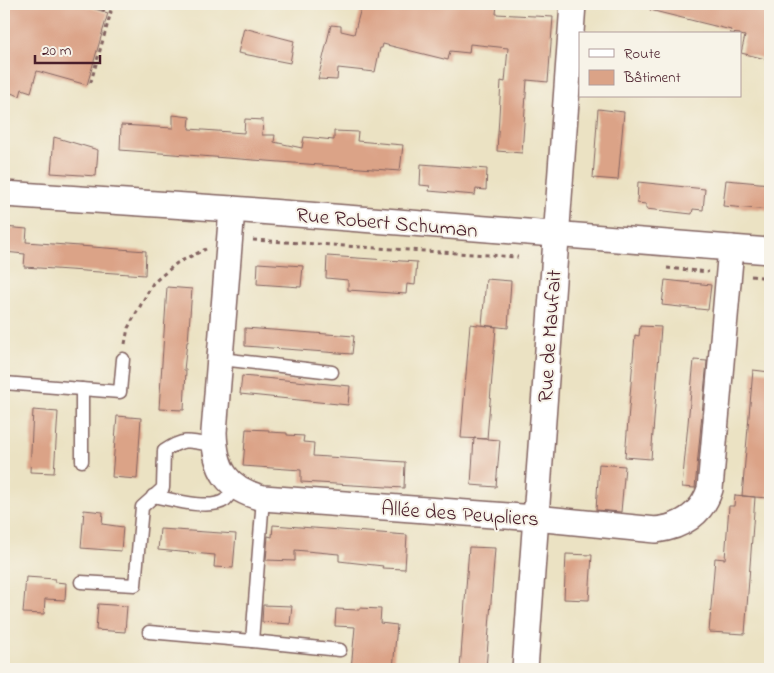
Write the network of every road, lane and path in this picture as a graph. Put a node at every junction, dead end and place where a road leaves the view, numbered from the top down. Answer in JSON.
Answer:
{"nodes":[{"id":1,"x":86,"y":4,"type":"edge"},
{"id":2,"x":573,"y":4,"type":"edge"},
{"id":3,"x":90,"y":85,"type":"dead end"},
{"id":4,"x":4,"y":194,"type":"edge"},
{"id":5,"x":232,"y":209,"type":"junction"},
{"id":6,"x":229,"y":239,"type":"junction"},
{"id":7,"x":556,"y":247,"type":"junction"},
{"id":8,"x":731,"y":248,"type":"junction"},
{"id":9,"x":770,"y":251,"type":"edge"},
{"id":10,"x":662,"y":268,"type":"dead end"},
{"id":11,"x":730,"y":274,"type":"junction"},
{"id":12,"x":770,"y":278,"type":"edge"},
{"id":13,"x":123,"y":359,"type":"joint"},
{"id":14,"x":221,"y":359,"type":"junction"},
{"id":15,"x":332,"y":372,"type":"dead end"},
{"id":16,"x":4,"y":383,"type":"edge"},
{"id":17,"x":82,"y":389,"type":"junction"},
{"id":18,"x":214,"y":446,"type":"junction"},
{"id":19,"x":82,"y":462,"type":"dead end"},
{"id":20,"x":235,"y":487,"type":"junction"},
{"id":21,"x":153,"y":496,"type":"junction"},
{"id":22,"x":263,"y":498,"type":"junction"},
{"id":23,"x":535,"y":518,"type":"junction"},
{"id":24,"x":81,"y":582,"type":"dead end"},
{"id":25,"x":149,"y":632,"type":"dead end"},
{"id":26,"x":252,"y":642,"type":"junction"},
{"id":27,"x":340,"y":650,"type":"dead end"},
{"id":28,"x":524,"y":669,"type":"edge"}],
"edges":[{"from":1,"to":3,"type":"path"},
{"from":2,"to":7,"type":"street","name":"Rue de Maufait"},
{"from":4,"to":5,"type":"street","name":"Rue Robert Schuman"},
{"from":5,"to":6,"type":"street","name":"Allée des Peupliers"},
{"from":5,"to":7,"type":"street","name":"Rue Robert Schuman"},
{"from":6,"to":7,"type":"path"},
{"from":6,"to":13,"type":"path"},
{"from":6,"to":14,"type":"street","name":"Allée des Peupliers"},
{"from":7,"to":8,"type":"street","name":"Rue Robert Schuman"},
{"from":7,"to":23,"type":"street","name":"Rue de Maufait"},
{"from":8,"to":9,"type":"street","name":"Rue Robert Schuman"},
{"from":8,"to":11,"type":"street","name":"Allée des Peupliers"},
{"from":10,"to":11,"type":"path"},
{"from":11,"to":12,"type":"path"},
{"from":11,"to":23,"type":"street","name":"Allée des Peupliers"},
{"from":13,"to":17,"type":"lane"},
{"from":14,"to":15,"type":"lane"},
{"from":14,"to":18,"type":"street","name":"Allée des Peupliers"},
{"from":16,"to":17,"type":"lane"},
{"from":17,"to":19,"type":"lane"},
{"from":18,"to":20,"type":"street","name":"Allée des Peupliers"},
{"from":18,"to":21,"type":"lane"},
{"from":20,"to":21,"type":"lane"},
{"from":20,"to":22,"type":"street","name":"Allée des Peupliers"},
{"from":21,"to":24,"type":"lane"},
{"from":22,"to":23,"type":"street","name":"Allée des Peupliers"},
{"from":22,"to":26,"type":"lane"},
{"from":23,"to":28,"type":"street","name":"Rue de Maufait"},
{"from":25,"to":26,"type":"lane"},
{"from":26,"to":27,"type":"lane"}]}
